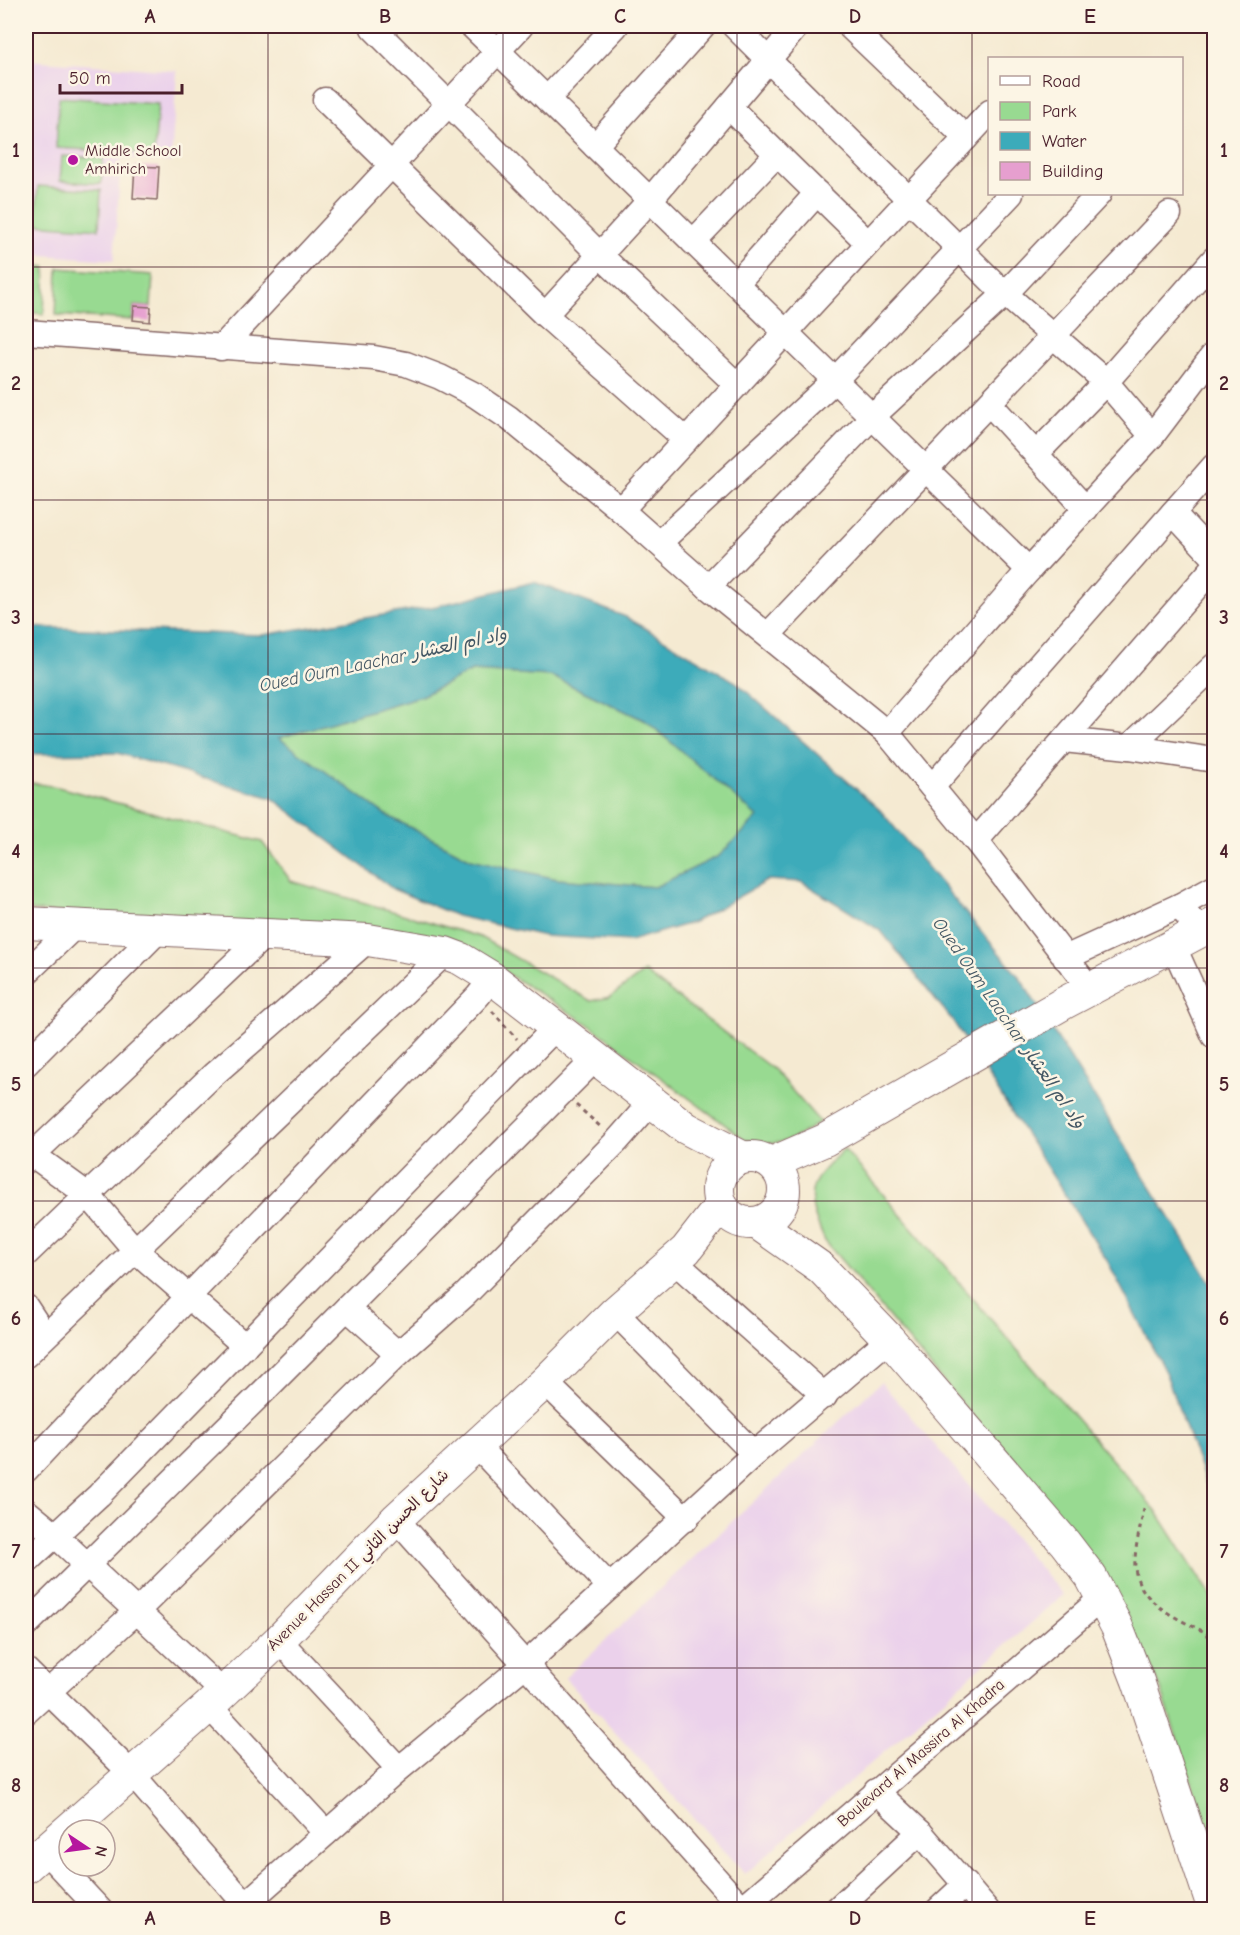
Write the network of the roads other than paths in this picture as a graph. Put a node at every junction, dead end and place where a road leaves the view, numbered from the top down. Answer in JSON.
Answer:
{"nodes":[{"id":1,"x":472,"y":26,"type":"edge"},
{"id":2,"x":521,"y":26,"type":"edge"},
{"id":3,"x":616,"y":26,"type":"edge"},
{"id":4,"x":703,"y":26,"type":"edge"},
{"id":5,"x":734,"y":26,"type":"edge"},
{"id":6,"x":797,"y":26,"type":"edge"},
{"id":7,"x":849,"y":26,"type":"edge"},
{"id":8,"x":373,"y":28,"type":"dead end"},
{"id":9,"x":498,"y":51,"type":"junction"},
{"id":10,"x":769,"y":58,"type":"junction"},
{"id":11,"x":547,"y":99,"type":"junction"},
{"id":12,"x":326,"y":100,"type":"dead end"},
{"id":13,"x":450,"y":102,"type":"junction"},
{"id":14,"x":729,"y":107,"type":"junction"},
{"id":15,"x":988,"y":114,"type":"edge"},
{"id":16,"x":966,"y":138,"type":"junction"},
{"id":17,"x":596,"y":146,"type":"junction"},
{"id":18,"x":777,"y":154,"type":"junction"},
{"id":19,"x":391,"y":166,"type":"junction"},
{"id":20,"x":817,"y":193,"type":"junction"},
{"id":21,"x":1010,"y":195,"type":"edge"},
{"id":22,"x":1098,"y":195,"type":"edge"},
{"id":23,"x":910,"y":197,"type":"junction"},
{"id":24,"x":650,"y":200,"type":"junction"},
{"id":25,"x":1169,"y":214,"type":"dead end"},
{"id":26,"x":693,"y":242,"type":"junction"},
{"id":27,"x":868,"y":243,"type":"junction"},
{"id":28,"x":960,"y":248,"type":"junction"},
{"id":29,"x":600,"y":255,"type":"junction"},
{"id":30,"x":1215,"y":259,"type":"edge"},
{"id":31,"x":736,"y":284,"type":"junction"},
{"id":32,"x":1005,"y":294,"type":"junction"},
{"id":33,"x":545,"y":315,"type":"junction"},
{"id":34,"x":26,"y":332,"type":"edge"},
{"id":35,"x":785,"y":332,"type":"junction"},
{"id":36,"x":1055,"y":335,"type":"junction"},
{"id":37,"x":221,"y":348,"type":"junction"},
{"id":38,"x":1215,"y":354,"type":"edge"},
{"id":39,"x":835,"y":380,"type":"junction"},
{"id":40,"x":1106,"y":382,"type":"junction"},
{"id":41,"x":737,"y":385,"type":"junction"},
{"id":42,"x":990,"y":404,"type":"junction"},
{"id":43,"x":872,"y":417,"type":"junction"},
{"id":44,"x":1152,"y":436,"type":"junction"},
{"id":45,"x":686,"y":440,"type":"junction"},
{"id":46,"x":1036,"y":454,"type":"junction"},
{"id":47,"x":1215,"y":466,"type":"edge"},
{"id":48,"x":927,"y":471,"type":"junction"},
{"id":49,"x":1086,"y":509,"type":"junction"},
{"id":50,"x":621,"y":510,"type":"junction"},
{"id":51,"x":1173,"y":513,"type":"junction"},
{"id":52,"x":658,"y":543,"type":"junction"},
{"id":53,"x":1215,"y":557,"type":"edge"},
{"id":54,"x":1215,"y":567,"type":"edge"},
{"id":55,"x":1029,"y":570,"type":"junction"},
{"id":56,"x":708,"y":587,"type":"junction"},
{"id":57,"x":768,"y":635,"type":"junction"},
{"id":58,"x":1215,"y":666,"type":"edge"},
{"id":59,"x":887,"y":733,"type":"junction"},
{"id":60,"x":1064,"y":740,"type":"junction"},
{"id":61,"x":1129,"y":747,"type":"junction"},
{"id":62,"x":1215,"y":760,"type":"edge"},
{"id":63,"x":932,"y":788,"type":"junction"},
{"id":64,"x":976,"y":841,"type":"junction"},
{"id":65,"x":1215,"y":887,"type":"edge"},
{"id":66,"x":1179,"y":906,"type":"junction"},
{"id":67,"x":26,"y":922,"type":"edge"},
{"id":68,"x":74,"y":927,"type":"junction"},
{"id":69,"x":1208,"y":928,"type":"edge"},
{"id":70,"x":159,"y":930,"type":"junction"},
{"id":71,"x":266,"y":933,"type":"junction"},
{"id":72,"x":368,"y":940,"type":"junction"},
{"id":73,"x":1173,"y":945,"type":"junction"},
{"id":74,"x":445,"y":953,"type":"junction"},
{"id":75,"x":1065,"y":958,"type":"junction"},
{"id":76,"x":26,"y":974,"type":"edge"},
{"id":77,"x":485,"y":987,"type":"junction"},
{"id":78,"x":1077,"y":996,"type":"junction"},
{"id":79,"x":557,"y":1026,"type":"junction"},
{"id":80,"x":1215,"y":1036,"type":"edge"},
{"id":81,"x":597,"y":1057,"type":"junction"},
{"id":82,"x":26,"y":1064,"type":"edge"},
{"id":83,"x":653,"y":1100,"type":"junction"},
{"id":84,"x":686,"y":1128,"type":"junction"},
{"id":85,"x":27,"y":1156,"type":"edge"},
{"id":86,"x":742,"y":1157,"type":"junction"},
{"id":87,"x":779,"y":1185,"type":"junction"},
{"id":88,"x":719,"y":1194,"type":"junction"},
{"id":89,"x":88,"y":1195,"type":"junction"},
{"id":90,"x":752,"y":1223,"type":"junction"},
{"id":91,"x":135,"y":1250,"type":"junction"},
{"id":92,"x":26,"y":1254,"type":"edge"},
{"id":93,"x":680,"y":1255,"type":"junction"},
{"id":94,"x":821,"y":1268,"type":"junction"},
{"id":95,"x":188,"y":1297,"type":"junction"},
{"id":96,"x":26,"y":1308,"type":"edge"},
{"id":97,"x":347,"y":1308,"type":"junction"},
{"id":98,"x":615,"y":1312,"type":"junction"},
{"id":99,"x":45,"y":1336,"type":"junction"},
{"id":100,"x":889,"y":1339,"type":"junction"},
{"id":101,"x":245,"y":1346,"type":"junction"},
{"id":102,"x":398,"y":1354,"type":"junction"},
{"id":103,"x":26,"y":1356,"type":"edge"},
{"id":104,"x":545,"y":1382,"type":"junction"},
{"id":105,"x":825,"y":1396,"type":"junction"},
{"id":106,"x":475,"y":1444,"type":"junction"},
{"id":107,"x":754,"y":1454,"type":"junction"},
{"id":108,"x":26,"y":1470,"type":"edge"},
{"id":109,"x":26,"y":1511,"type":"edge"},
{"id":110,"x":396,"y":1519,"type":"junction"},
{"id":111,"x":686,"y":1519,"type":"junction"},
{"id":112,"x":56,"y":1535,"type":"junction"},
{"id":113,"x":26,"y":1562,"type":"edge"},
{"id":114,"x":86,"y":1566,"type":"junction"},
{"id":115,"x":610,"y":1587,"type":"junction"},
{"id":116,"x":1103,"y":1597,"type":"junction"},
{"id":117,"x":137,"y":1611,"type":"junction"},
{"id":118,"x":26,"y":1625,"type":"edge"},
{"id":119,"x":279,"y":1640,"type":"junction"},
{"id":120,"x":526,"y":1664,"type":"junction"},
{"id":121,"x":26,"y":1670,"type":"edge"},
{"id":122,"x":47,"y":1690,"type":"junction"},
{"id":123,"x":216,"y":1699,"type":"junction"},
{"id":124,"x":26,"y":1712,"type":"edge"},
{"id":125,"x":399,"y":1769,"type":"junction"},
{"id":126,"x":132,"y":1774,"type":"junction"},
{"id":127,"x":876,"y":1791,"type":"junction"},
{"id":128,"x":920,"y":1832,"type":"junction"},
{"id":129,"x":326,"y":1833,"type":"junction"},
{"id":130,"x":35,"y":1858,"type":"edge"},
{"id":131,"x":966,"y":1884,"type":"junction"},
{"id":132,"x":242,"y":1907,"type":"edge"},
{"id":133,"x":741,"y":1909,"type":"edge"},
{"id":134,"x":100,"y":1910,"type":"edge"},
{"id":135,"x":836,"y":1910,"type":"edge"},
{"id":136,"x":938,"y":1910,"type":"edge"},
{"id":137,"x":987,"y":1910,"type":"edge"},
{"id":138,"x":1214,"y":1910,"type":"edge"}],
"edges":[{"from":1,"to":9,"type":"street"},
{"from":2,"to":9,"type":"street"},
{"from":3,"to":11,"type":"street"},
{"from":4,"to":17,"type":"street"},
{"from":5,"to":10,"type":"street"},
{"from":6,"to":10,"type":"street"},
{"from":7,"to":16,"type":"street"},
{"from":8,"to":13,"type":"street"},
{"from":9,"to":11,"type":"street"},
{"from":9,"to":13,"type":"street"},
{"from":10,"to":14,"type":"street"},
{"from":10,"to":23,"type":"street"},
{"from":11,"to":17,"type":"street"},
{"from":12,"to":19,"type":"street"},
{"from":13,"to":19,"type":"street"},
{"from":13,"to":29,"type":"street"},
{"from":14,"to":18,"type":"street"},
{"from":14,"to":24,"type":"street"},
{"from":15,"to":16,"type":"street"},
{"from":16,"to":23,"type":"street"},
{"from":17,"to":24,"type":"street"},
{"from":18,"to":20,"type":"street"},
{"from":18,"to":26,"type":"street"},
{"from":19,"to":33,"type":"street"},
{"from":19,"to":37,"type":"street"},
{"from":20,"to":27,"type":"street"},
{"from":20,"to":31,"type":"street"},
{"from":21,"to":28,"type":"street"},
{"from":22,"to":32,"type":"street"},
{"from":23,"to":27,"type":"street"},
{"from":23,"to":28,"type":"street"},
{"from":24,"to":26,"type":"street"},
{"from":24,"to":29,"type":"street"},
{"from":25,"to":36,"type":"street"},
{"from":26,"to":31,"type":"street"},
{"from":27,"to":35,"type":"street"},
{"from":28,"to":32,"type":"street"},
{"from":28,"to":39,"type":"street"},
{"from":29,"to":33,"type":"street"},
{"from":29,"to":41,"type":"street"},
{"from":30,"to":40,"type":"street"},
{"from":31,"to":35,"type":"street"},
{"from":32,"to":36,"type":"street"},
{"from":32,"to":43,"type":"street"},
{"from":33,"to":45,"type":"street"},
{"from":34,"to":37,"type":"street"},
{"from":35,"to":39,"type":"street"},
{"from":35,"to":41,"type":"street"},
{"from":36,"to":40,"type":"street"},
{"from":36,"to":42,"type":"street"},
{"from":37,"to":50,"type":"street"},
{"from":38,"to":44,"type":"street"},
{"from":39,"to":43,"type":"street"},
{"from":39,"to":52,"type":"street"},
{"from":40,"to":44,"type":"street"},
{"from":40,"to":46,"type":"street"},
{"from":41,"to":45,"type":"street"},
{"from":42,"to":46,"type":"street"},
{"from":42,"to":48,"type":"street"},
{"from":43,"to":48,"type":"street"},
{"from":43,"to":56,"type":"street"},
{"from":44,"to":49,"type":"street"},
{"from":45,"to":50,"type":"street"},
{"from":46,"to":49,"type":"street"},
{"from":47,"to":51,"type":"street"},
{"from":48,"to":55,"type":"street"},
{"from":48,"to":57,"type":"street"},
{"from":49,"to":55,"type":"street"},
{"from":50,"to":52,"type":"street"},
{"from":51,"to":53,"type":"street"},
{"from":51,"to":63,"type":"street"},
{"from":52,"to":56,"type":"street"},
{"from":54,"to":60,"type":"street"},
{"from":55,"to":59,"type":"street"},
{"from":56,"to":57,"type":"street"},
{"from":57,"to":59,"type":"street"},
{"from":58,"to":61,"type":"street"},
{"from":59,"to":63,"type":"street"},
{"from":60,"to":61,"type":"street"},
{"from":60,"to":64,"type":"street"},
{"from":61,"to":62,"type":"street"},
{"from":63,"to":64,"type":"street"},
{"from":64,"to":75,"type":"street"},
{"from":65,"to":66,"type":"street"},
{"from":66,"to":69,"type":"street"},
{"from":66,"to":75,"type":"street"},
{"from":67,"to":68,"type":"main road"},
{"from":68,"to":70,"type":"main road"},
{"from":68,"to":76,"type":"street"},
{"from":69,"to":73,"type":"main road","name":"Avenue Hassan II شارع الحسن الثاني"},
{"from":70,"to":71,"type":"main road"},
{"from":70,"to":82,"type":"street"},
{"from":71,"to":72,"type":"main road"},
{"from":71,"to":85,"type":"street"},
{"from":72,"to":74,"type":"main road"},
{"from":72,"to":89,"type":"street"},
{"from":73,"to":78,"type":"main road","name":"Avenue Hassan II شارع الحسن الثاني"},
{"from":73,"to":80,"type":"street"},
{"from":74,"to":77,"type":"main road"},
{"from":74,"to":91,"type":"street"},
{"from":75,"to":78,"type":"street"},
{"from":77,"to":79,"type":"main road"},
{"from":77,"to":95,"type":"street"},
{"from":78,"to":87,"type":"main road","name":"Avenue Hassan II شارع الحسن الثاني"},
{"from":79,"to":81,"type":"main road"},
{"from":79,"to":101,"type":"street"},
{"from":81,"to":83,"type":"main road"},
{"from":81,"to":97,"type":"street"},
{"from":83,"to":84,"type":"main road"},
{"from":83,"to":102,"type":"street"},
{"from":84,"to":86,"type":"main road"},
{"from":84,"to":88,"type":"main road"},
{"from":85,"to":89,"type":"street"},
{"from":86,"to":87,"type":"main road"},
{"from":86,"to":88,"type":"main road","name":"Avenue Hassan II شارع الحسن الثاني"},
{"from":87,"to":90,"type":"main road","name":"Avenue Hassan II شارع الحسن الثاني"},
{"from":87,"to":94,"type":"main road"},
{"from":88,"to":90,"type":"main road"},
{"from":88,"to":93,"type":"main road","name":"Avenue Hassan II شارع الحسن الثاني"},
{"from":89,"to":91,"type":"street"},
{"from":89,"to":92,"type":"street"},
{"from":90,"to":93,"type":"main road","name":"Avenue Hassan II شارع الحسن الثاني"},
{"from":90,"to":94,"type":"main road"},
{"from":91,"to":95,"type":"street"},
{"from":91,"to":99,"type":"street"},
{"from":93,"to":98,"type":"main road","name":"Avenue Hassan II شارع الحسن الثاني"},
{"from":93,"to":105,"type":"street"},
{"from":94,"to":100,"type":"main road"},
{"from":95,"to":101,"type":"street"},
{"from":95,"to":108,"type":"street"},
{"from":96,"to":99,"type":"street"},
{"from":97,"to":102,"type":"street"},
{"from":97,"to":114,"type":"street"},
{"from":98,"to":104,"type":"main road","name":"Avenue Hassan II شارع الحسن الثاني"},
{"from":98,"to":107,"type":"street"},
{"from":99,"to":103,"type":"street"},
{"from":100,"to":105,"type":"street"},
{"from":100,"to":116,"type":"main road"},
{"from":101,"to":112,"type":"street"},
{"from":102,"to":117,"type":"street"},
{"from":104,"to":106,"type":"main road","name":"Avenue Hassan II شارع الحسن الثاني"},
{"from":104,"to":111,"type":"street"},
{"from":105,"to":107,"type":"street"},
{"from":106,"to":110,"type":"main road","name":"Avenue Hassan II شارع الحسن الثاني"},
{"from":106,"to":115,"type":"street"},
{"from":107,"to":111,"type":"street"},
{"from":109,"to":112,"type":"street"},
{"from":110,"to":119,"type":"main road","name":"Avenue Hassan II شارع الحسن الثاني"},
{"from":110,"to":120,"type":"street"},
{"from":111,"to":115,"type":"street"},
{"from":112,"to":113,"type":"street"},
{"from":112,"to":114,"type":"street"},
{"from":114,"to":117,"type":"street"},
{"from":114,"to":118,"type":"street"},
{"from":115,"to":120,"type":"street"},
{"from":116,"to":127,"type":"street","name":"Boulevard Al Massira Al Khadra"},
{"from":116,"to":138,"type":"main road"},
{"from":117,"to":122,"type":"street"},
{"from":117,"to":123,"type":"street"},
{"from":119,"to":123,"type":"main road","name":"Avenue Hassan II شارع الحسن الثاني"},
{"from":119,"to":125,"type":"street"},
{"from":120,"to":125,"type":"street"},
{"from":120,"to":133,"type":"street"},
{"from":121,"to":122,"type":"street"},
{"from":122,"to":124,"type":"street"},
{"from":122,"to":126,"type":"street"},
{"from":123,"to":126,"type":"main road","name":"Avenue Hassan II شارع الحسن الثاني"},
{"from":123,"to":129,"type":"street"},
{"from":125,"to":129,"type":"street"},
{"from":126,"to":130,"type":"main road","name":"Avenue Hassan II شارع الحسن الثاني"},
{"from":126,"to":132,"type":"street"},
{"from":127,"to":128,"type":"street"},
{"from":127,"to":133,"type":"street","name":"Boulevard Al Massira Al Khadra"},
{"from":128,"to":131,"type":"street"},
{"from":128,"to":135,"type":"street"},
{"from":129,"to":132,"type":"street"},
{"from":130,"to":134,"type":"street"},
{"from":131,"to":136,"type":"street"},
{"from":131,"to":137,"type":"street"}]}
